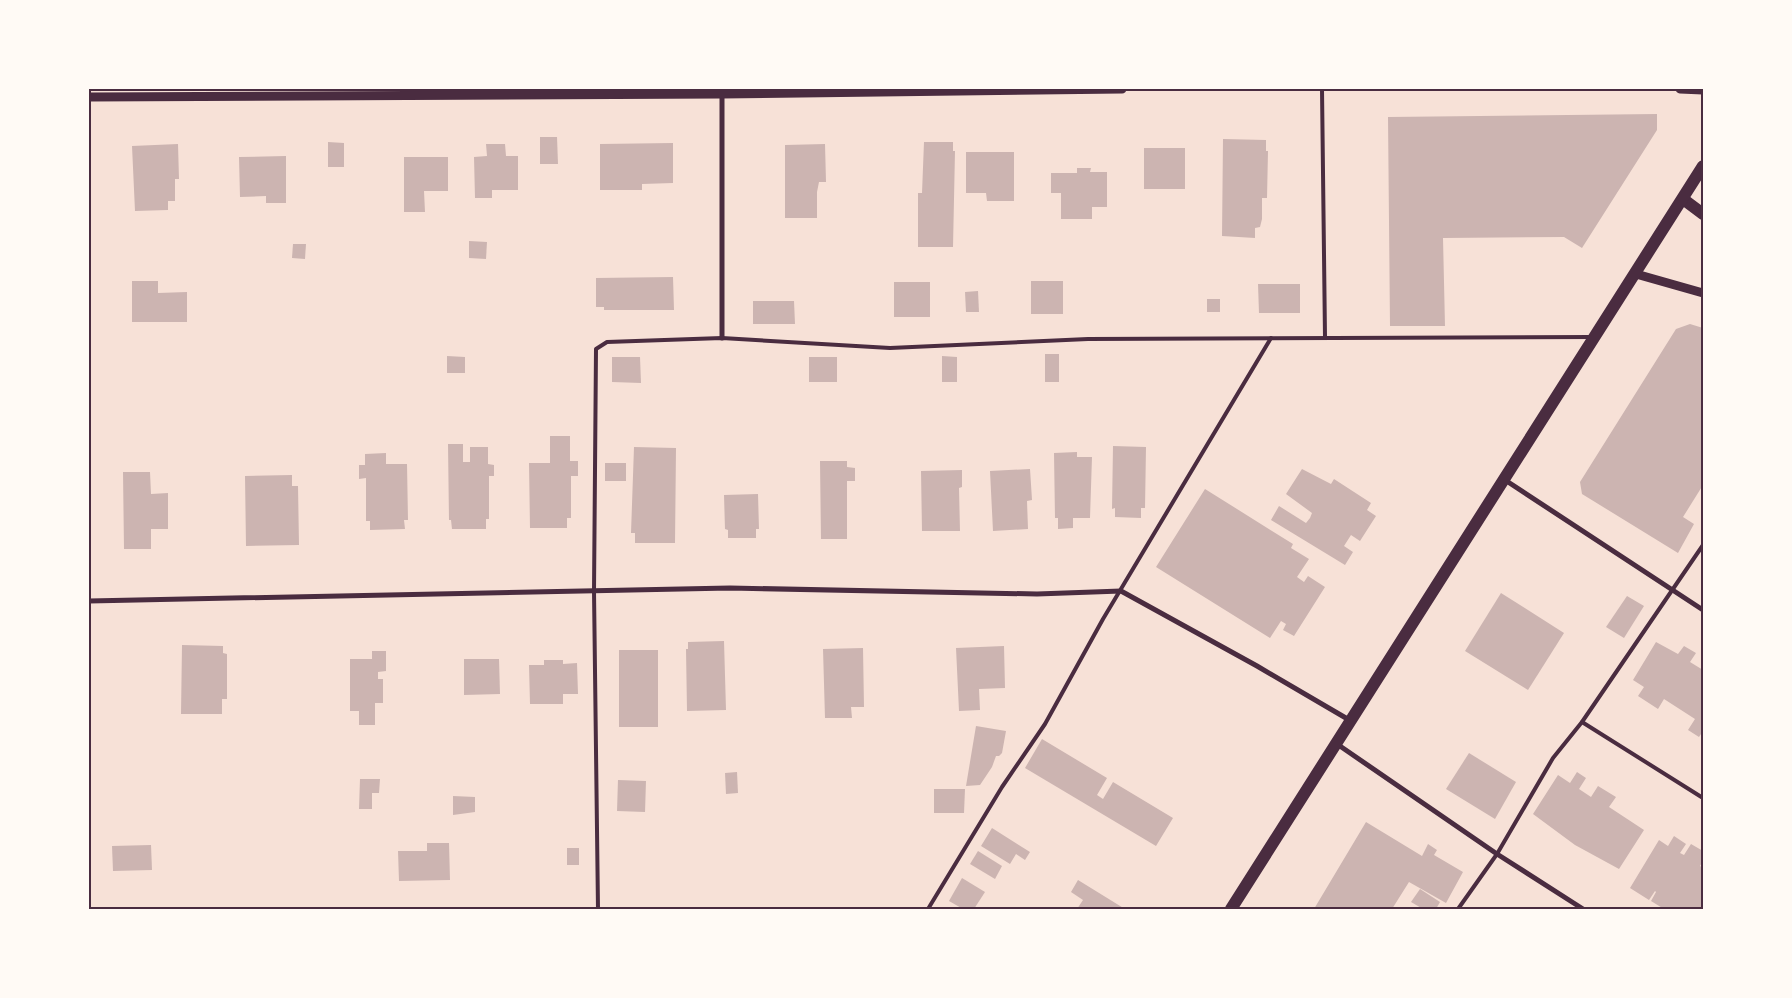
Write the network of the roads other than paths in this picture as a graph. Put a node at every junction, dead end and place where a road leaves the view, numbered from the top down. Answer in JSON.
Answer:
{"nodes":[{"id":1,"x":1122,"y":89,"type":"edge"},
{"id":2,"x":1322,"y":89,"type":"edge"},
{"id":3,"x":1680,"y":89,"type":"edge"},
{"id":4,"x":1703,"y":90,"type":"edge"},
{"id":5,"x":722,"y":92,"type":"edge"},
{"id":6,"x":89,"y":97,"type":"edge"},
{"id":7,"x":1703,"y":166,"type":"edge"},
{"id":8,"x":1683,"y":199,"type":"junction"},
{"id":9,"x":1703,"y":214,"type":"edge"},
{"id":10,"x":1636,"y":274,"type":"junction"},
{"id":11,"x":1703,"y":293,"type":"edge"},
{"id":12,"x":1325,"y":337,"type":"junction"},
{"id":13,"x":1596,"y":337,"type":"junction"},
{"id":14,"x":722,"y":338,"type":"junction"},
{"id":15,"x":1271,"y":338,"type":"junction"},
{"id":16,"x":1505,"y":480,"type":"junction"},
{"id":17,"x":1703,"y":545,"type":"edge"},
{"id":18,"x":1672,"y":589,"type":"junction"},
{"id":19,"x":594,"y":591,"type":"junction"},
{"id":20,"x":1121,"y":592,"type":"junction"},
{"id":21,"x":89,"y":602,"type":"edge"},
{"id":22,"x":1703,"y":610,"type":"edge"},
{"id":23,"x":1351,"y":721,"type":"junction"},
{"id":24,"x":1582,"y":722,"type":"junction"},
{"id":25,"x":1337,"y":744,"type":"junction"},
{"id":26,"x":1703,"y":798,"type":"edge"},
{"id":27,"x":1497,"y":854,"type":"junction"},
{"id":28,"x":598,"y":909,"type":"edge"},
{"id":29,"x":928,"y":909,"type":"edge"},
{"id":30,"x":1232,"y":909,"type":"edge"},
{"id":31,"x":1458,"y":909,"type":"edge"},
{"id":32,"x":1583,"y":909,"type":"edge"}],
"edges":[{"from":1,"to":5,"type":"street"},
{"from":2,"to":12,"type":"lane"},
{"from":3,"to":4,"type":"street"},
{"from":5,"to":6,"type":"street"},
{"from":5,"to":14,"type":"street"},
{"from":7,"to":8,"type":"main road"},
{"from":8,"to":9,"type":"main road"},
{"from":8,"to":10,"type":"main road"},
{"from":10,"to":11,"type":"street"},
{"from":10,"to":13,"type":"main road"},
{"from":12,"to":13,"type":"lane"},
{"from":12,"to":15,"type":"lane"},
{"from":13,"to":16,"type":"main road"},
{"from":14,"to":15,"type":"lane"},
{"from":14,"to":19,"type":"lane"},
{"from":15,"to":20,"type":"lane"},
{"from":16,"to":18,"type":"street"},
{"from":16,"to":23,"type":"main road"},
{"from":17,"to":18,"type":"lane"},
{"from":18,"to":22,"type":"street"},
{"from":18,"to":24,"type":"lane"},
{"from":19,"to":20,"type":"street"},
{"from":19,"to":21,"type":"street"},
{"from":19,"to":28,"type":"lane"},
{"from":20,"to":23,"type":"street"},
{"from":20,"to":29,"type":"lane"},
{"from":23,"to":25,"type":"main road"},
{"from":24,"to":26,"type":"lane"},
{"from":24,"to":27,"type":"lane"},
{"from":25,"to":27,"type":"street"},
{"from":25,"to":30,"type":"main road"},
{"from":27,"to":31,"type":"lane"},
{"from":27,"to":32,"type":"street"}]}
